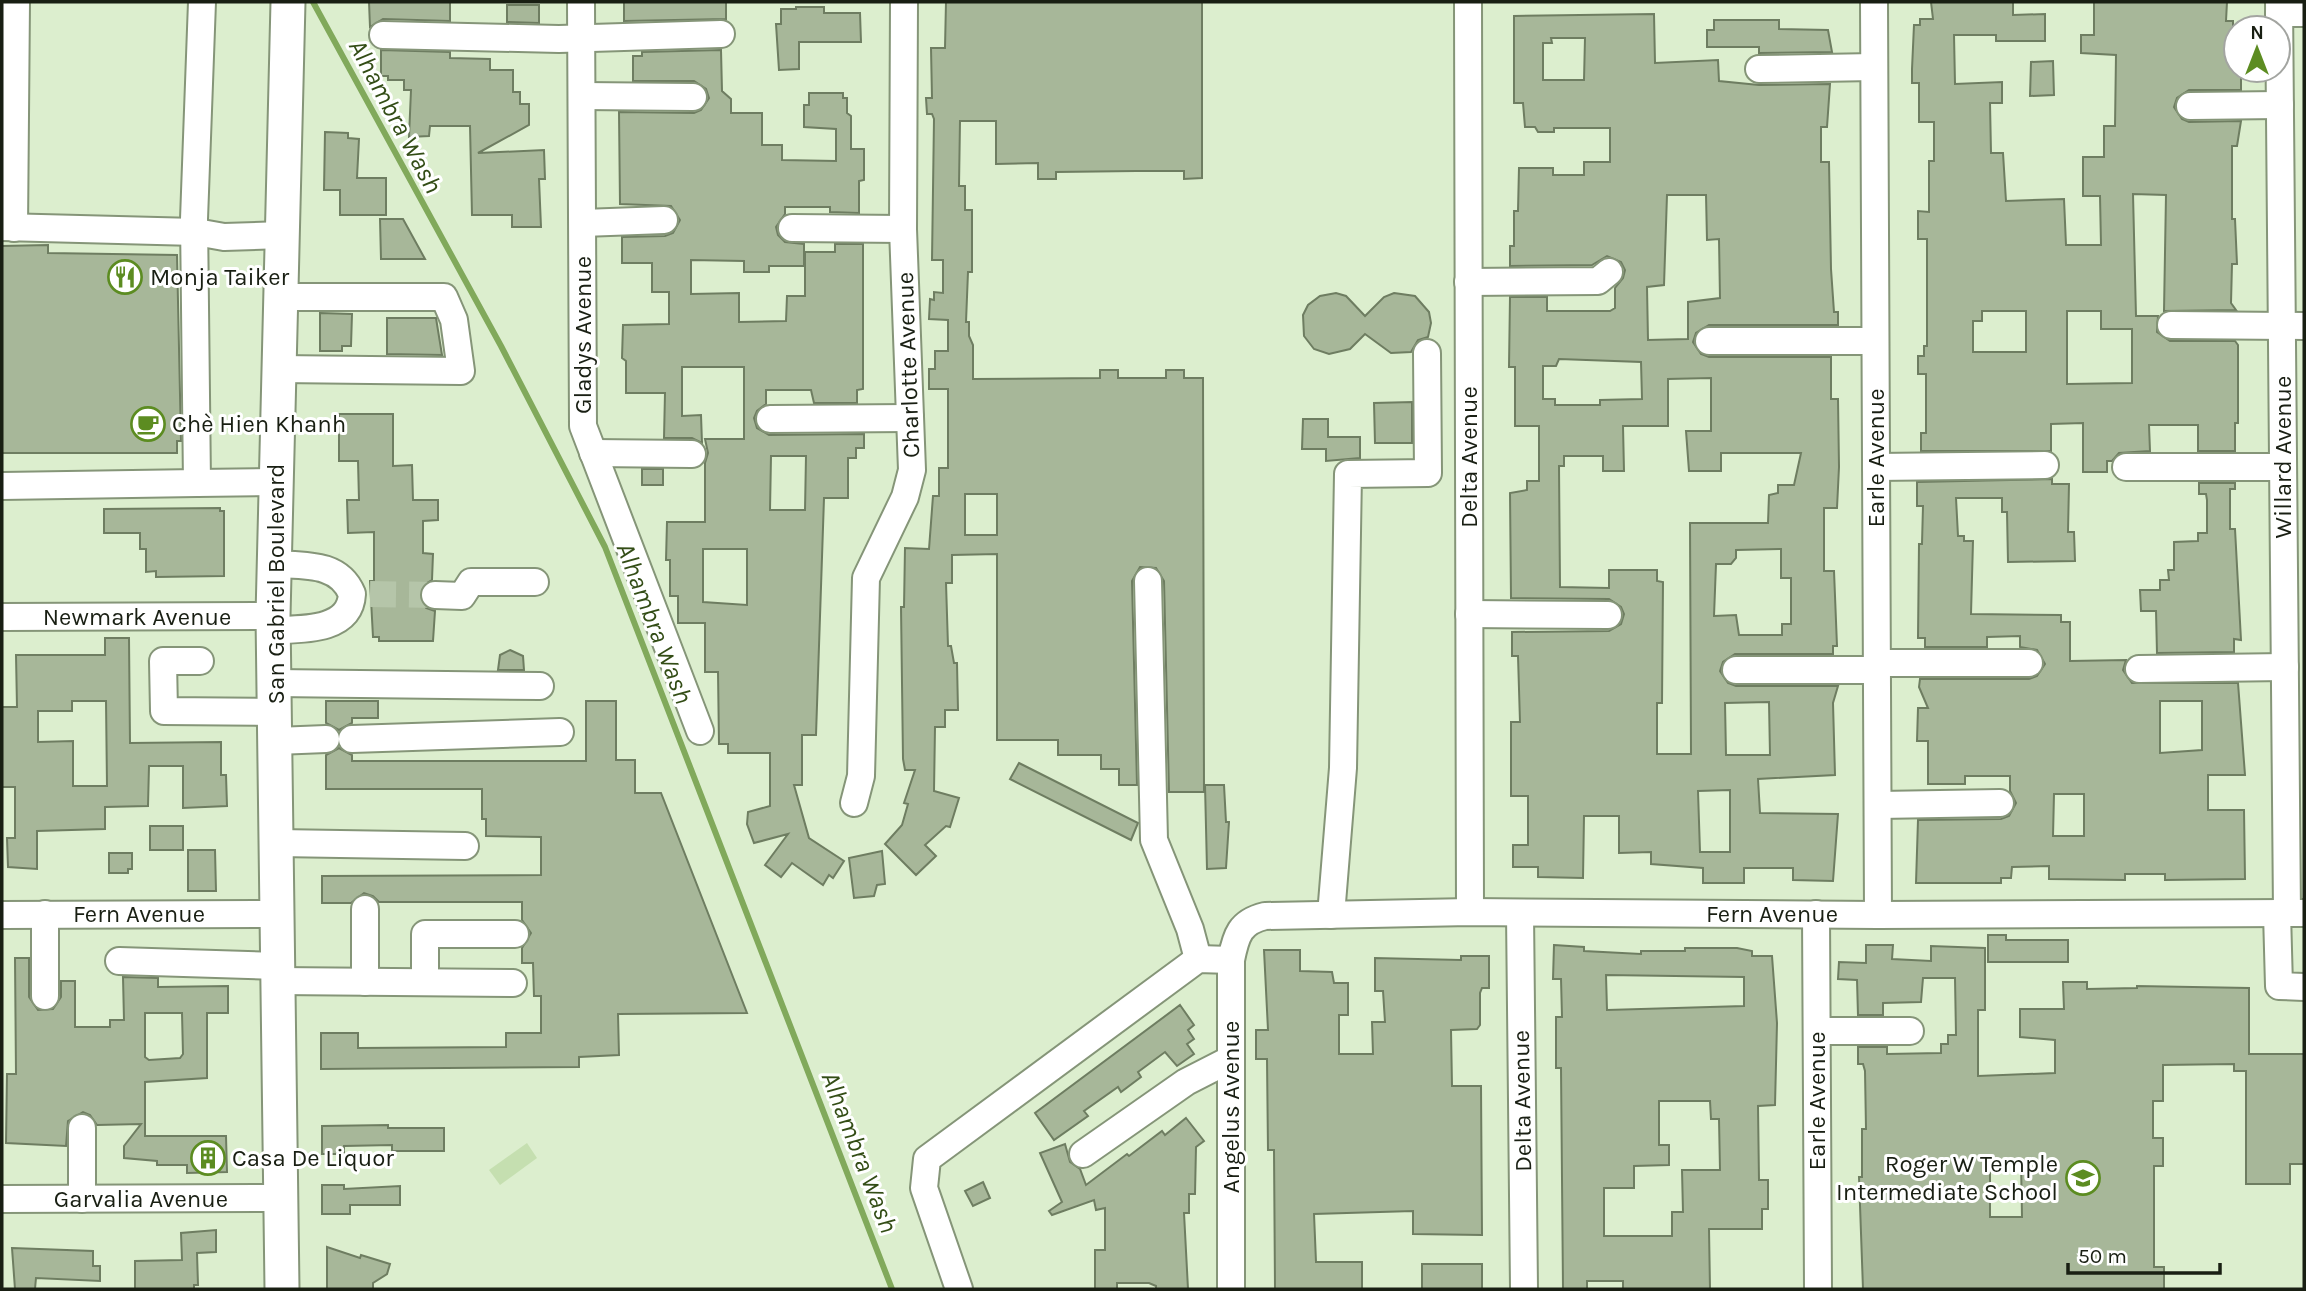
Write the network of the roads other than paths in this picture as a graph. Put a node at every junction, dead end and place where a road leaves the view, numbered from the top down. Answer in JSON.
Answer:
{"nodes":[{"id":1,"x":16,"y":2,"type":"edge"},
{"id":2,"x":202,"y":2,"type":"edge"},
{"id":3,"x":581,"y":2,"type":"edge"},
{"id":4,"x":904,"y":2,"type":"edge"},
{"id":5,"x":1468,"y":2,"type":"edge"},
{"id":6,"x":1874,"y":2,"type":"edge"},
{"id":7,"x":288,"y":4,"type":"edge"},
{"id":8,"x":2287,"y":9,"type":"edge"},
{"id":9,"x":721,"y":34,"type":"dead end"},
{"id":10,"x":383,"y":35,"type":"dead end"},
{"id":11,"x":582,"y":38,"type":"junction"},
{"id":12,"x":1874,"y":67,"type":"junction"},
{"id":13,"x":1759,"y":69,"type":"dead end"},
{"id":14,"x":582,"y":96,"type":"junction"},
{"id":15,"x":693,"y":97,"type":"dead end"},
{"id":16,"x":2280,"y":105,"type":"junction"},
{"id":17,"x":2190,"y":106,"type":"dead end"},
{"id":18,"x":8,"y":166,"type":"edge"},
{"id":19,"x":664,"y":220,"type":"dead end"},
{"id":20,"x":583,"y":223,"type":"junction"},
{"id":21,"x":8,"y":227,"type":"edge"},
{"id":22,"x":792,"y":228,"type":"dead end"},
{"id":23,"x":902,"y":229,"type":"junction"},
{"id":24,"x":196,"y":232,"type":"junction"},
{"id":25,"x":282,"y":235,"type":"junction"},
{"id":26,"x":1609,"y":272,"type":"dead end"},
{"id":27,"x":1468,"y":282,"type":"junction"},
{"id":28,"x":281,"y":298,"type":"junction"},
{"id":29,"x":2171,"y":325,"type":"dead end"},
{"id":30,"x":2293,"y":326,"type":"edge"},
{"id":31,"x":1709,"y":341,"type":"dead end"},
{"id":32,"x":1875,"y":341,"type":"junction"},
{"id":33,"x":1427,"y":353,"type":"dead end"},
{"id":34,"x":279,"y":369,"type":"junction"},
{"id":35,"x":1469,"y":386,"type":"junction"},
{"id":36,"x":1428,"y":387,"type":"junction"},
{"id":37,"x":910,"y":418,"type":"junction"},
{"id":38,"x":770,"y":419,"type":"dead end"},
{"id":39,"x":2294,"y":435,"type":"edge"},
{"id":40,"x":593,"y":453,"type":"junction"},
{"id":41,"x":692,"y":454,"type":"dead end"},
{"id":42,"x":2045,"y":465,"type":"dead end"},
{"id":43,"x":1876,"y":467,"type":"junction"},
{"id":44,"x":2126,"y":467,"type":"dead end"},
{"id":45,"x":2283,"y":467,"type":"junction"},
{"id":46,"x":1428,"y":472,"type":"junction"},
{"id":47,"x":1469,"y":473,"type":"junction"},
{"id":48,"x":276,"y":482,"type":"junction"},
{"id":49,"x":197,"y":483,"type":"junction"},
{"id":50,"x":2,"y":486,"type":"edge"},
{"id":51,"x":275,"y":564,"type":"junction"},
{"id":52,"x":1147,"y":581,"type":"dead end"},
{"id":53,"x":535,"y":582,"type":"dead end"},
{"id":54,"x":435,"y":595,"type":"tunnel mouth"},
{"id":55,"x":1469,"y":614,"type":"junction"},
{"id":56,"x":1608,"y":615,"type":"dead end"},
{"id":57,"x":2294,"y":615,"type":"edge"},
{"id":58,"x":2,"y":617,"type":"edge"},
{"id":59,"x":273,"y":623,"type":"junction"},
{"id":60,"x":2003,"y":651,"type":"dead end"},
{"id":61,"x":200,"y":661,"type":"dead end"},
{"id":62,"x":1877,"y":662,"type":"junction"},
{"id":63,"x":2029,"y":663,"type":"dead end"},
{"id":64,"x":2285,"y":667,"type":"junction"},
{"id":65,"x":2139,"y":669,"type":"dead end"},
{"id":66,"x":1736,"y":670,"type":"dead end"},
{"id":67,"x":540,"y":686,"type":"dead end"},
{"id":68,"x":275,"y":712,"type":"junction"},
{"id":69,"x":700,"y":731,"type":"dead end"},
{"id":70,"x":561,"y":732,"type":"dead end"},
{"id":71,"x":326,"y":739,"type":"dead end"},
{"id":72,"x":352,"y":739,"type":"dead end"},
{"id":73,"x":2295,"y":756,"type":"edge"},
{"id":74,"x":1994,"y":796,"type":"dead end"},
{"id":75,"x":1879,"y":797,"type":"junction"},
{"id":76,"x":854,"y":803,"type":"dead end"},
{"id":77,"x":278,"y":843,"type":"junction"},
{"id":78,"x":465,"y":846,"type":"dead end"},
{"id":79,"x":365,"y":909,"type":"dead end"},
{"id":80,"x":1470,"y":912,"type":"junction"},
{"id":81,"x":1520,"y":913,"type":"junction"},
{"id":82,"x":2289,"y":913,"type":"edge"},
{"id":83,"x":45,"y":914,"type":"junction"},
{"id":84,"x":277,"y":914,"type":"junction"},
{"id":85,"x":1816,"y":914,"type":"junction"},
{"id":86,"x":2,"y":915,"type":"edge"},
{"id":87,"x":1331,"y":915,"type":"junction"},
{"id":88,"x":1878,"y":915,"type":"junction"},
{"id":89,"x":1241,"y":926,"type":"joint"},
{"id":90,"x":515,"y":934,"type":"dead end"},
{"id":91,"x":1198,"y":959,"type":"junction"},
{"id":92,"x":1231,"y":960,"type":"junction"},
{"id":93,"x":119,"y":961,"type":"dead end"},
{"id":94,"x":277,"y":974,"type":"junction"},
{"id":95,"x":365,"y":982,"type":"junction"},
{"id":96,"x":425,"y":982,"type":"junction"},
{"id":97,"x":513,"y":983,"type":"dead end"},
{"id":98,"x":2304,"y":987,"type":"edge"},
{"id":99,"x":45,"y":996,"type":"dead end"},
{"id":100,"x":1816,"y":1031,"type":"junction"},
{"id":101,"x":1910,"y":1031,"type":"dead end"},
{"id":102,"x":1231,"y":1059,"type":"junction"},
{"id":103,"x":82,"y":1128,"type":"dead end"},
{"id":104,"x":1083,"y":1154,"type":"dead end"},
{"id":105,"x":280,"y":1198,"type":"junction"},
{"id":106,"x":2,"y":1199,"type":"edge"},
{"id":107,"x":82,"y":1199,"type":"junction"},
{"id":108,"x":282,"y":1289,"type":"edge"},
{"id":109,"x":959,"y":1289,"type":"edge"},
{"id":110,"x":1231,"y":1289,"type":"edge"},
{"id":111,"x":1524,"y":1289,"type":"edge"},
{"id":112,"x":1818,"y":1289,"type":"edge"}],
"edges":[{"from":1,"to":18,"type":"street"},
{"from":2,"to":24,"type":"street"},
{"from":3,"to":11,"type":"street","name":"Gladys Avenue"},
{"from":4,"to":23,"type":"street","name":"Charlotte Avenue"},
{"from":5,"to":27,"type":"street","name":"Delta Avenue"},
{"from":6,"to":12,"type":"street","name":"Earle Avenue"},
{"from":7,"to":25,"type":"main road","name":"San Gabriel Boulevard"},
{"from":8,"to":16,"type":"street","name":"Willard Avenue"},
{"from":9,"to":11,"type":"street"},
{"from":10,"to":11,"type":"street"},
{"from":11,"to":14,"type":"street","name":"Gladys Avenue"},
{"from":12,"to":13,"type":"street"},
{"from":12,"to":32,"type":"street","name":"Earle Avenue"},
{"from":14,"to":15,"type":"street"},
{"from":14,"to":20,"type":"street","name":"Gladys Avenue"},
{"from":16,"to":17,"type":"street"},
{"from":16,"to":30,"type":"street","name":"Willard Avenue"},
{"from":18,"to":21,"type":"street"},
{"from":19,"to":20,"type":"street"},
{"from":20,"to":40,"type":"street","name":"Gladys Avenue"},
{"from":21,"to":24,"type":"street"},
{"from":22,"to":23,"type":"street"},
{"from":23,"to":37,"type":"street","name":"Charlotte Avenue"},
{"from":24,"to":25,"type":"street"},
{"from":24,"to":49,"type":"street"},
{"from":25,"to":28,"type":"main road","name":"San Gabriel Boulevard"},
{"from":26,"to":27,"type":"street"},
{"from":27,"to":35,"type":"street","name":"Delta Avenue"},
{"from":28,"to":34,"type":"main road","name":"San Gabriel Boulevard"},
{"from":28,"to":34,"type":"street"},
{"from":29,"to":30,"type":"street"},
{"from":30,"to":39,"type":"street","name":"Willard Avenue"},
{"from":31,"to":32,"type":"street"},
{"from":32,"to":43,"type":"street","name":"Earle Avenue"},
{"from":33,"to":36,"type":"street"},
{"from":34,"to":48,"type":"main road","name":"San Gabriel Boulevard"},
{"from":35,"to":36,"type":"street"},
{"from":35,"to":47,"type":"street","name":"Delta Avenue"},
{"from":36,"to":46,"type":"street"},
{"from":37,"to":38,"type":"street"},
{"from":37,"to":76,"type":"street","name":"Charlotte Avenue"},
{"from":39,"to":45,"type":"street","name":"Willard Avenue"},
{"from":40,"to":41,"type":"street"},
{"from":40,"to":69,"type":"street","name":"Gladys Avenue"},
{"from":42,"to":43,"type":"street"},
{"from":43,"to":62,"type":"street","name":"Earle Avenue"},
{"from":44,"to":45,"type":"street"},
{"from":45,"to":57,"type":"street","name":"Willard Avenue"},
{"from":46,"to":47,"type":"street"},
{"from":46,"to":87,"type":"street"},
{"from":47,"to":55,"type":"street","name":"Delta Avenue"},
{"from":48,"to":49,"type":"street"},
{"from":48,"to":51,"type":"main road","name":"San Gabriel Boulevard"},
{"from":49,"to":50,"type":"street"},
{"from":51,"to":59,"type":"main road","name":"San Gabriel Boulevard"},
{"from":51,"to":59,"type":"street","name":"Newmark Avenue"},
{"from":52,"to":91,"type":"street"},
{"from":53,"to":54,"type":"street"},
{"from":55,"to":56,"type":"street"},
{"from":55,"to":80,"type":"street","name":"Delta Avenue"},
{"from":57,"to":64,"type":"street","name":"Willard Avenue"},
{"from":58,"to":59,"type":"street","name":"Newmark Avenue"},
{"from":59,"to":68,"type":"main road","name":"San Gabriel Boulevard"},
{"from":60,"to":62,"type":"street"},
{"from":61,"to":68,"type":"street"},
{"from":62,"to":63,"type":"street"},
{"from":62,"to":66,"type":"street"},
{"from":62,"to":75,"type":"street","name":"Earle Avenue"},
{"from":64,"to":65,"type":"street"},
{"from":64,"to":73,"type":"street","name":"Willard Avenue"},
{"from":67,"to":68,"type":"street"},
{"from":68,"to":71,"type":"street"},
{"from":68,"to":77,"type":"main road","name":"San Gabriel Boulevard"},
{"from":70,"to":72,"type":"street"},
{"from":73,"to":82,"type":"street","name":"Willard Avenue"},
{"from":74,"to":75,"type":"street"},
{"from":75,"to":88,"type":"street","name":"Earle Avenue"},
{"from":77,"to":78,"type":"street"},
{"from":77,"to":84,"type":"main road","name":"San Gabriel Boulevard"},
{"from":79,"to":95,"type":"street"},
{"from":80,"to":81,"type":"street","name":"Fern Avenue"},
{"from":80,"to":87,"type":"street","name":"Fern Avenue"},
{"from":81,"to":85,"type":"street","name":"Fern Avenue"},
{"from":81,"to":111,"type":"street","name":"Delta Avenue"},
{"from":82,"to":88,"type":"street","name":"Fern Avenue"},
{"from":82,"to":98,"type":"street","name":"Willard Avenue"},
{"from":83,"to":84,"type":"street","name":"Fern Avenue"},
{"from":83,"to":86,"type":"street","name":"Fern Avenue"},
{"from":83,"to":99,"type":"street"},
{"from":84,"to":94,"type":"main road","name":"San Gabriel Boulevard"},
{"from":85,"to":88,"type":"street","name":"Fern Avenue"},
{"from":85,"to":100,"type":"street","name":"Earle Avenue"},
{"from":87,"to":89,"type":"street","name":"Fern Avenue"},
{"from":89,"to":92,"type":"street","name":"Angelus Avenue"},
{"from":90,"to":96,"type":"street"},
{"from":91,"to":92,"type":"street"},
{"from":91,"to":109,"type":"street"},
{"from":92,"to":102,"type":"street","name":"Angelus Avenue"},
{"from":93,"to":94,"type":"street"},
{"from":94,"to":95,"type":"street"},
{"from":94,"to":105,"type":"main road","name":"San Gabriel Boulevard"},
{"from":95,"to":96,"type":"street"},
{"from":96,"to":97,"type":"street"},
{"from":100,"to":101,"type":"street"},
{"from":100,"to":112,"type":"street","name":"Earle Avenue"},
{"from":102,"to":104,"type":"street"},
{"from":102,"to":110,"type":"street","name":"Angelus Avenue"},
{"from":103,"to":107,"type":"street"},
{"from":105,"to":107,"type":"street","name":"Garvalia Avenue"},
{"from":105,"to":108,"type":"main road","name":"San Gabriel Boulevard"},
{"from":106,"to":107,"type":"street","name":"Garvalia Avenue"}]}
